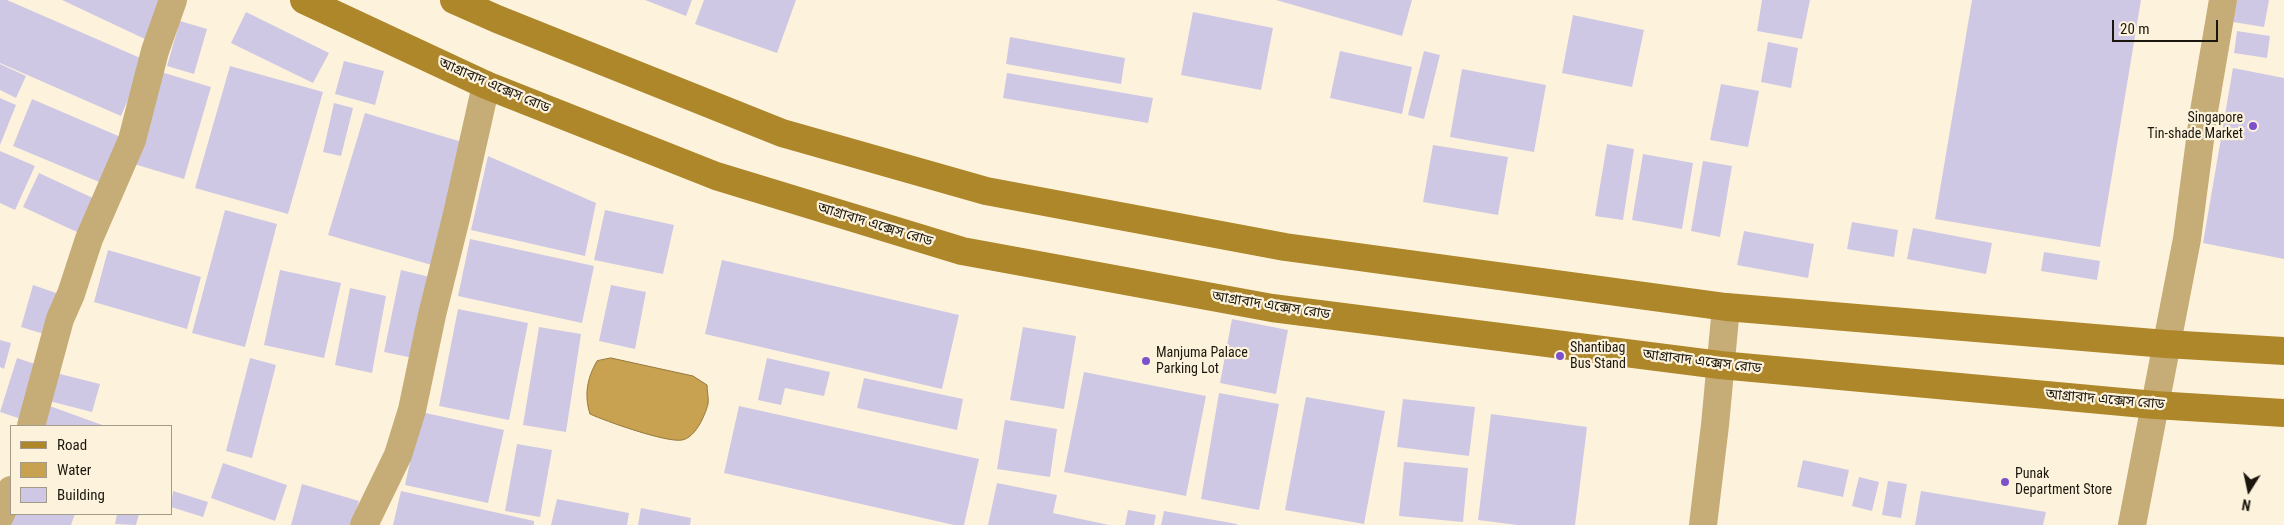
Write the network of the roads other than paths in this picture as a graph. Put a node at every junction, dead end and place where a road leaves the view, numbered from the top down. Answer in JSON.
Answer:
{"nodes":[{"id":1,"x":173,"y":0,"type":"edge"},
{"id":2,"x":304,"y":0,"type":"edge"},
{"id":3,"x":454,"y":0,"type":"edge"},
{"id":4,"x":2224,"y":0,"type":"edge"},
{"id":5,"x":486,"y":84,"type":"junction"},
{"id":6,"x":1726,"y":307,"type":"junction"},
{"id":7,"x":2166,"y":344,"type":"junction"},
{"id":8,"x":2284,"y":351,"type":"edge"},
{"id":9,"x":1720,"y":365,"type":"junction"},
{"id":10,"x":2156,"y":404,"type":"junction"},
{"id":11,"x":2284,"y":412,"type":"edge"},
{"id":12,"x":32,"y":425,"type":"edge"},
{"id":13,"x":10,"y":492,"type":"edge"},
{"id":14,"x":0,"y":516,"type":"edge"},
{"id":15,"x":364,"y":525,"type":"edge"},
{"id":16,"x":1703,"y":525,"type":"edge"},
{"id":17,"x":2132,"y":525,"type":"edge"}],
"edges":[{"from":1,"to":12,"type":"street"},
{"from":2,"to":5,"type":"main road","name":"আগ্রাবাদ এক্সেস রোড"},
{"from":3,"to":6,"type":"main road"},
{"from":4,"to":7,"type":"street"},
{"from":5,"to":9,"type":"main road","name":"আগ্রাবাদ এক্সেস রোড"},
{"from":5,"to":15,"type":"street"},
{"from":6,"to":7,"type":"main road"},
{"from":6,"to":9,"type":"street"},
{"from":7,"to":8,"type":"main road"},
{"from":7,"to":10,"type":"street"},
{"from":9,"to":10,"type":"main road","name":"আগ্রাবাদ এক্সেস রোড"},
{"from":9,"to":16,"type":"street"},
{"from":10,"to":11,"type":"main road","name":"আগ্রাবাদ এক্সেস রোড"},
{"from":10,"to":17,"type":"street"},
{"from":13,"to":14,"type":"street"}]}
